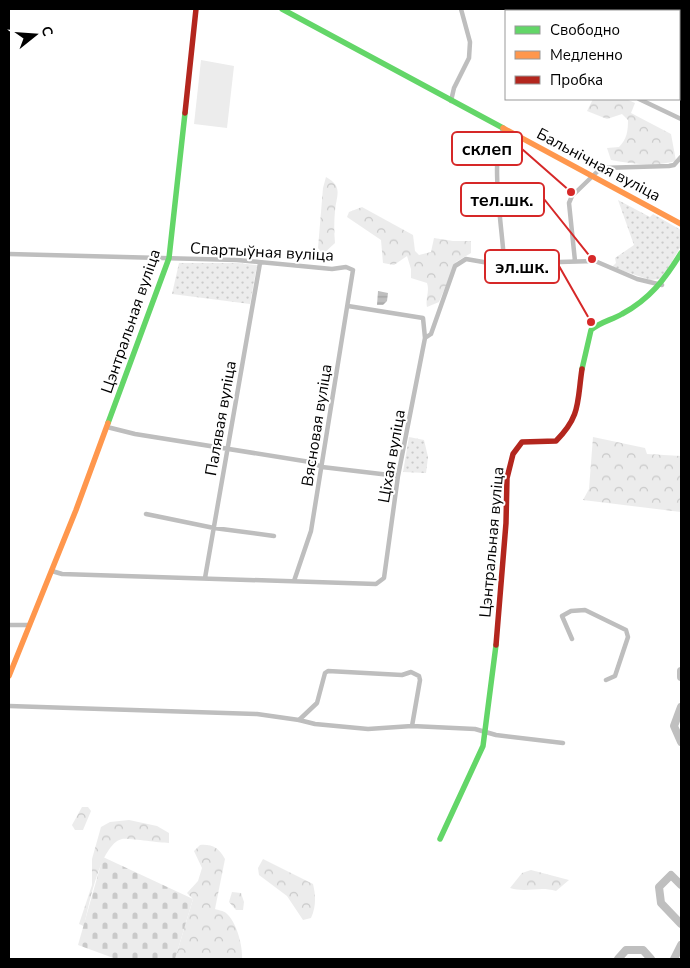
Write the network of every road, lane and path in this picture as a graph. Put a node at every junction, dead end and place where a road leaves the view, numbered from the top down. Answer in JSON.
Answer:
{"nodes":[{"id":1,"x":196,"y":9,"type":"edge"},
{"id":2,"x":282,"y":9,"type":"edge"},
{"id":3,"x":461,"y":9,"type":"edge"},
{"id":4,"x":641,"y":100,"type":"edge"},
{"id":5,"x":451,"y":101,"type":"junction"},
{"id":6,"x":681,"y":119,"type":"edge"},
{"id":7,"x":503,"y":128,"type":"junction"},
{"id":8,"x":681,"y":157,"type":"edge"},
{"id":9,"x":593,"y":177,"type":"junction"},
{"id":10,"x":681,"y":224,"type":"edge"},
{"id":11,"x":681,"y":253,"type":"edge"},
{"id":12,"x":9,"y":254,"type":"edge"},
{"id":13,"x":168,"y":258,"type":"junction"},
{"id":14,"x":504,"y":260,"type":"junction"},
{"id":15,"x":575,"y":261,"type":"junction"},
{"id":16,"x":260,"y":263,"type":"junction"},
{"id":17,"x":353,"y":270,"type":"joint"},
{"id":18,"x":661,"y":287,"type":"junction"},
{"id":19,"x":348,"y":306,"type":"junction"},
{"id":20,"x":425,"y":338,"type":"junction"},
{"id":21,"x":107,"y":427,"type":"junction"},
{"id":22,"x":227,"y":447,"type":"junction"},
{"id":23,"x":322,"y":467,"type":"junction"},
{"id":24,"x":398,"y":476,"type":"junction"},
{"id":25,"x":146,"y":514,"type":"dead end"},
{"id":26,"x":214,"y":528,"type":"junction"},
{"id":27,"x":274,"y":536,"type":"dead end"},
{"id":28,"x":52,"y":572,"type":"junction"},
{"id":29,"x":205,"y":578,"type":"junction"},
{"id":30,"x":294,"y":581,"type":"junction"},
{"id":31,"x":9,"y":624,"type":"edge"},
{"id":32,"x":29,"y":625,"type":"junction"},
{"id":33,"x":572,"y":639,"type":"dead end"},
{"id":34,"x":9,"y":676,"type":"edge"},
{"id":35,"x":606,"y":680,"type":"dead end"},
{"id":36,"x":9,"y":706,"type":"edge"},
{"id":37,"x":299,"y":720,"type":"junction"},
{"id":38,"x":412,"y":726,"type":"junction"},
{"id":39,"x":484,"y":731,"type":"junction"},
{"id":40,"x":563,"y":743,"type":"dead end"},
{"id":41,"x":440,"y":839,"type":"dead end"}],
"edges":[{"from":1,"to":13,"type":"street","name":"Цэнтральная вуліца"},
{"from":2,"to":5,"type":"street","name":"Бальнічная вуліца"},
{"from":3,"to":5,"type":"street"},
{"from":4,"to":6,"type":"street"},
{"from":5,"to":7,"type":"street","name":"Бальнічная вуліца"},
{"from":7,"to":9,"type":"street","name":"Бальнічная вуліца"},
{"from":7,"to":14,"type":"street"},
{"from":8,"to":9,"type":"street"},
{"from":9,"to":10,"type":"street","name":"Бальнічная вуліца"},
{"from":9,"to":15,"type":"street"},
{"from":11,"to":18,"type":"street"},
{"from":12,"to":13,"type":"street","name":"Спартыўная вуліца"},
{"from":13,"to":16,"type":"street","name":"Спартыўная вуліца"},
{"from":13,"to":21,"type":"street","name":"Цэнтральная вуліца"},
{"from":14,"to":15,"type":"street"},
{"from":14,"to":20,"type":"street"},
{"from":15,"to":18,"type":"street"},
{"from":16,"to":17,"type":"street","name":"Спартыўная вуліца"},
{"from":16,"to":22,"type":"street","name":"Палявая вуліца"},
{"from":17,"to":19,"type":"street","name":"Вясновая вуліца"},
{"from":18,"to":39,"type":"street","name":"Цэнтральная вуліца"},
{"from":19,"to":20,"type":"street"},
{"from":19,"to":23,"type":"street","name":"Вясновая вуліца"},
{"from":20,"to":24,"type":"street","name":"Ціхая вуліца"},
{"from":21,"to":22,"type":"street"},
{"from":21,"to":28,"type":"street","name":"Цэнтральная вуліца"},
{"from":22,"to":23,"type":"street"},
{"from":22,"to":26,"type":"street","name":"Палявая вуліца"},
{"from":23,"to":24,"type":"street"},
{"from":23,"to":30,"type":"street","name":"Вясновая вуліца"},
{"from":24,"to":30,"type":"street","name":"Ціхая вуліца"},
{"from":25,"to":26,"type":"street"},
{"from":26,"to":27,"type":"street"},
{"from":26,"to":29,"type":"street","name":"Палявая вуліца"},
{"from":28,"to":29,"type":"street"},
{"from":28,"to":32,"type":"street","name":"Цэнтральная вуліца"},
{"from":29,"to":30,"type":"street"},
{"from":31,"to":32,"type":"street"},
{"from":32,"to":34,"type":"street","name":"Цэнтральная вуліца"},
{"from":33,"to":35,"type":"street"},
{"from":36,"to":37,"type":"street"},
{"from":37,"to":38,"type":"street"},
{"from":37,"to":38,"type":"street"},
{"from":38,"to":39,"type":"street"},
{"from":39,"to":40,"type":"street"},
{"from":39,"to":41,"type":"street","name":"Цэнтральная вуліца"}]}
